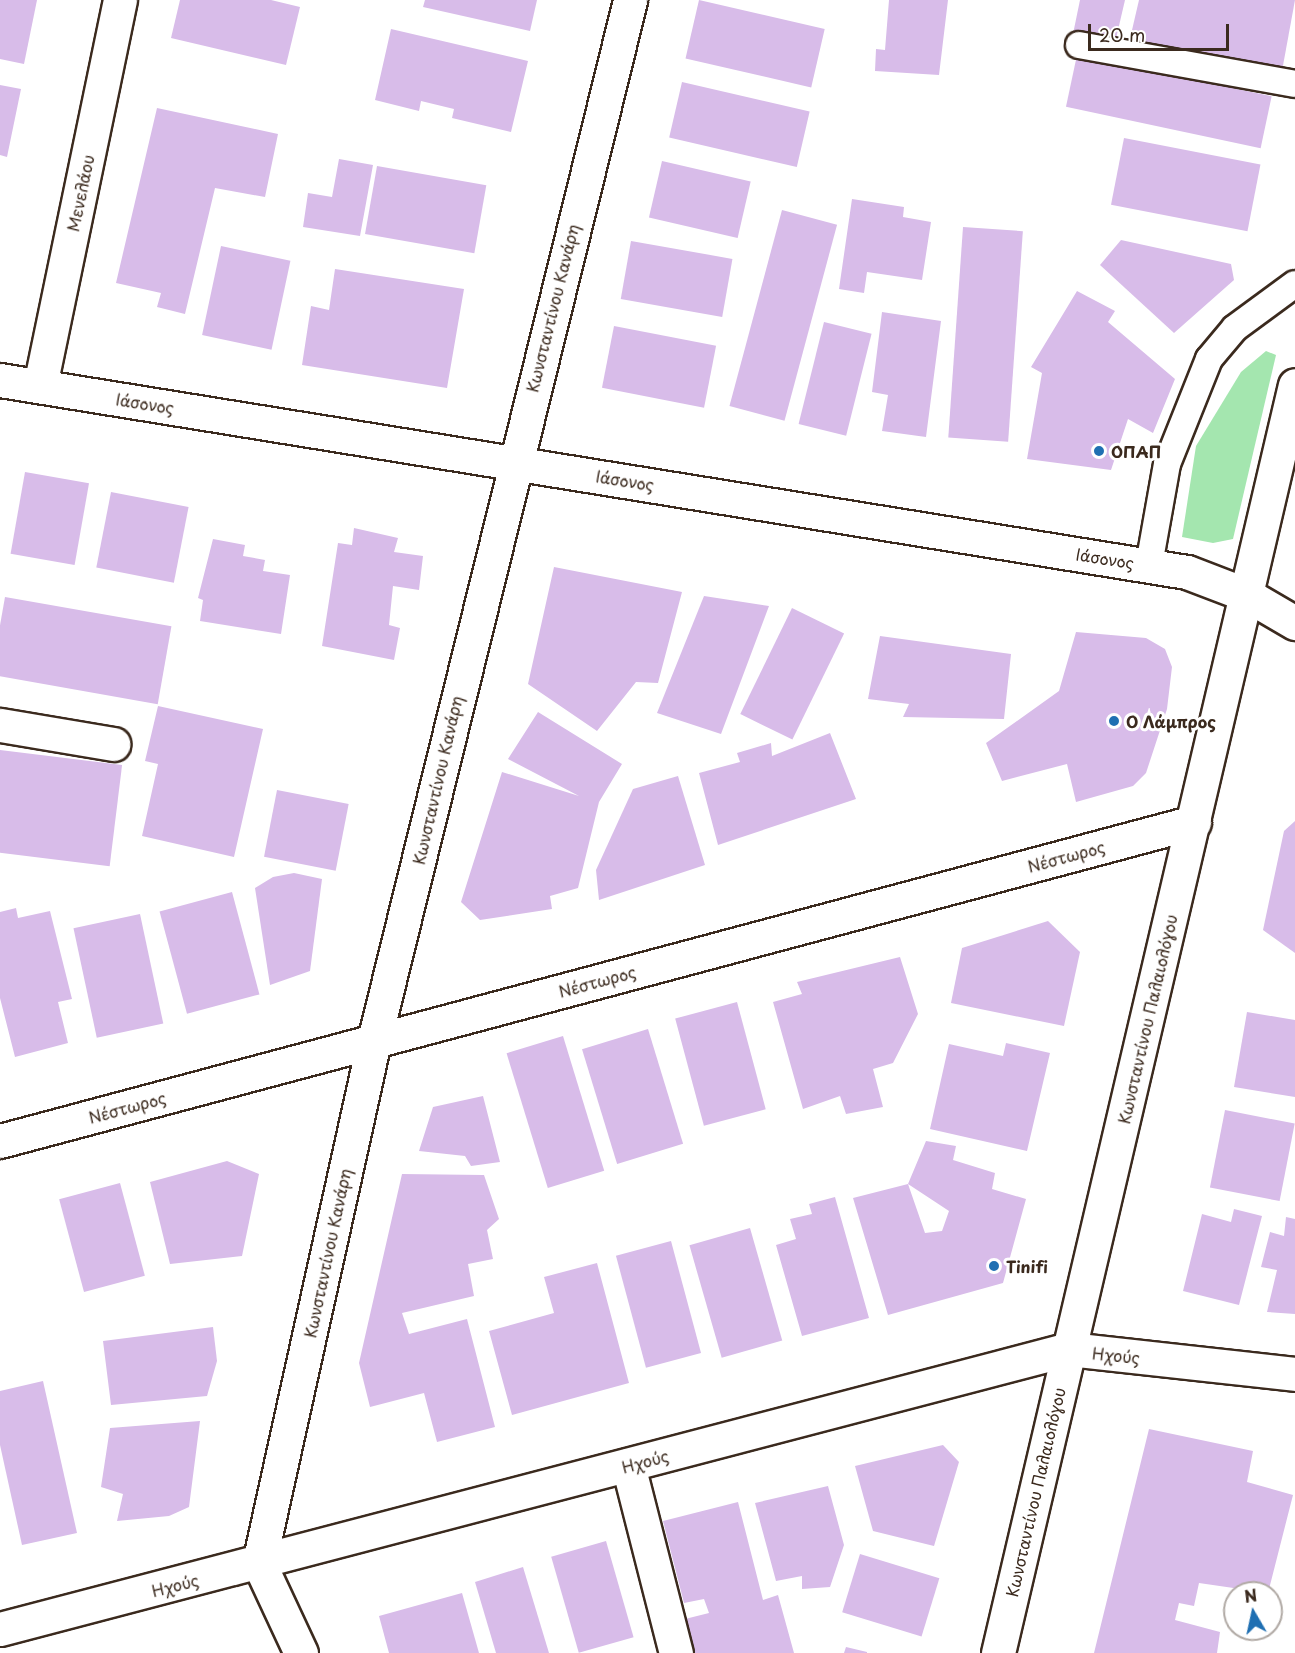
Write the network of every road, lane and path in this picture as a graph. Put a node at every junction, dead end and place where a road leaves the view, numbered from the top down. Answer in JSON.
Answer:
{"nodes":[{"id":1,"x":120,"y":0,"type":"edge"},
{"id":2,"x":630,"y":0,"type":"edge"},
{"id":3,"x":1079,"y":45,"type":"dead end"},
{"id":4,"x":1295,"y":84,"type":"edge"},
{"id":5,"x":1295,"y":284,"type":"edge"},
{"id":6,"x":0,"y":380,"type":"edge"},
{"id":7,"x":40,"y":386,"type":"junction"},
{"id":8,"x":1295,"y":386,"type":"edge"},
{"id":9,"x":513,"y":462,"type":"junction"},
{"id":10,"x":1149,"y":565,"type":"junction"},
{"id":11,"x":1247,"y":595,"type":"junction"},
{"id":12,"x":1295,"y":623,"type":"edge"},
{"id":13,"x":0,"y":725,"type":"edge"},
{"id":14,"x":113,"y":744,"type":"dead end"},
{"id":15,"x":1194,"y":822,"type":"junction"},
{"id":16,"x":374,"y":1041,"type":"junction"},
{"id":17,"x":0,"y":1141,"type":"edge"},
{"id":18,"x":1069,"y":1349,"type":"junction"},
{"id":19,"x":1295,"y":1374,"type":"edge"},
{"id":20,"x":628,"y":1465,"type":"junction"},
{"id":21,"x":259,"y":1563,"type":"junction"},
{"id":22,"x":0,"y":1629,"type":"edge"},
{"id":23,"x":301,"y":1653,"type":"edge"},
{"id":24,"x":676,"y":1653,"type":"edge"},
{"id":25,"x":998,"y":1653,"type":"edge"}],
"edges":[{"from":1,"to":7,"type":"street","name":"Μενελάου"},
{"from":2,"to":9,"type":"street","name":"Κωνσταντίνου Κανάρη"},
{"from":3,"to":4,"type":"lane"},
{"from":5,"to":10,"type":"lane"},
{"from":6,"to":7,"type":"street","name":"Ιάσονος"},
{"from":7,"to":9,"type":"street","name":"Ιάσονος"},
{"from":8,"to":11,"type":"street","name":"Κωνσταντίνου Παλαιολόγου"},
{"from":9,"to":10,"type":"street","name":"Ιάσονος"},
{"from":9,"to":16,"type":"street","name":"Κωνσταντίνου Κανάρη"},
{"from":10,"to":11,"type":"street","name":"Ιάσονος"},
{"from":11,"to":12,"type":"street","name":"Ιάσονος"},
{"from":11,"to":15,"type":"street","name":"Κωνσταντίνου Παλαιολόγου"},
{"from":13,"to":14,"type":"street"},
{"from":15,"to":16,"type":"street","name":"Νέστωρος"},
{"from":15,"to":18,"type":"street","name":"Κωνσταντίνου Παλαιολόγου"},
{"from":16,"to":17,"type":"street","name":"Νέστωρος"},
{"from":16,"to":21,"type":"street","name":"Κωνσταντίνου Κανάρη"},
{"from":18,"to":19,"type":"street","name":"Ηχούς"},
{"from":18,"to":20,"type":"street","name":"Ηχούς"},
{"from":18,"to":25,"type":"street","name":"Κωνσταντίνου Παλαιολόγου"},
{"from":20,"to":21,"type":"street","name":"Ηχούς"},
{"from":20,"to":24,"type":"street"},
{"from":21,"to":22,"type":"street","name":"Ηχούς"},
{"from":21,"to":23,"type":"street"}]}
